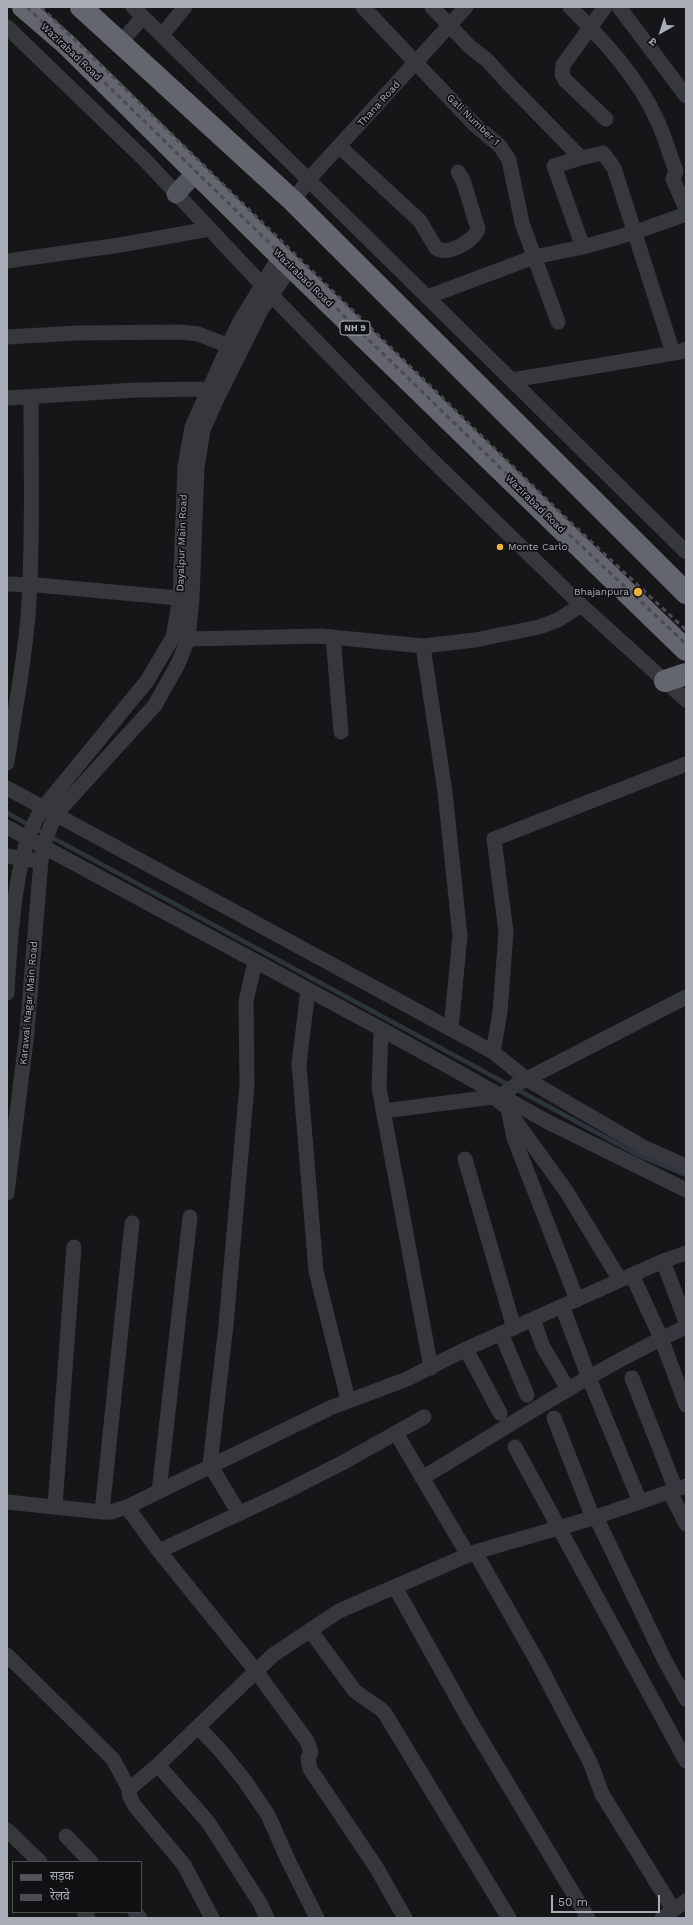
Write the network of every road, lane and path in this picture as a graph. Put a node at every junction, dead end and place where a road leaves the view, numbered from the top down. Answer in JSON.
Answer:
{"nodes":[{"id":1,"x":23,"y":7,"type":"edge"},
{"id":2,"x":81,"y":7,"type":"edge"},
{"id":3,"x":185,"y":7,"type":"edge"},
{"id":4,"x":363,"y":7,"type":"edge"},
{"id":5,"x":432,"y":7,"type":"edge"},
{"id":6,"x":466,"y":7,"type":"edge"},
{"id":7,"x":570,"y":7,"type":"edge"},
{"id":8,"x":604,"y":7,"type":"edge"},
{"id":9,"x":619,"y":7,"type":"edge"},
{"id":10,"x":138,"y":12,"type":"edge"},
{"id":11,"x":449,"y":26,"type":"junction"},
{"id":12,"x":7,"y":27,"type":"edge"},
{"id":13,"x":590,"y":27,"type":"junction"},
{"id":14,"x":162,"y":35,"type":"junction"},
{"id":15,"x":120,"y":43,"type":"junction"},
{"id":16,"x":415,"y":62,"type":"junction"},
{"id":17,"x":686,"y":96,"type":"edge"},
{"id":18,"x":606,"y":119,"type":"dead end"},
{"id":19,"x":340,"y":147,"type":"junction"},
{"id":20,"x":581,"y":158,"type":"junction"},
{"id":21,"x":195,"y":172,"type":"junction"},
{"id":22,"x":458,"y":172,"type":"dead end"},
{"id":23,"x":308,"y":180,"type":"junction"},
{"id":24,"x":176,"y":194,"type":"junction"},
{"id":25,"x":292,"y":201,"type":"junction"},
{"id":26,"x":686,"y":209,"type":"edge"},
{"id":27,"x":686,"y":214,"type":"edge"},
{"id":28,"x":209,"y":229,"type":"junction"},
{"id":29,"x":636,"y":232,"type":"junction"},
{"id":30,"x":583,"y":247,"type":"junction"},
{"id":31,"x":534,"y":257,"type":"junction"},
{"id":32,"x":7,"y":261,"type":"edge"},
{"id":33,"x":286,"y":262,"type":"junction"},
{"id":34,"x":267,"y":290,"type":"junction"},
{"id":35,"x":427,"y":296,"type":"junction"},
{"id":36,"x":558,"y":322,"type":"dead end"},
{"id":37,"x":7,"y":337,"type":"edge"},
{"id":38,"x":235,"y":349,"type":"junction"},
{"id":39,"x":680,"y":351,"type":"edge"},
{"id":40,"x":512,"y":380,"type":"junction"},
{"id":41,"x":208,"y":389,"type":"junction"},
{"id":42,"x":7,"y":398,"type":"edge"},
{"id":43,"x":31,"y":398,"type":"junction"},
{"id":44,"x":686,"y":551,"type":"edge"},
{"id":45,"x":7,"y":584,"type":"edge"},
{"id":46,"x":30,"y":585,"type":"junction"},
{"id":47,"x":686,"y":593,"type":"edge"},
{"id":48,"x":186,"y":599,"type":"junction"},
{"id":49,"x":581,"y":604,"type":"junction"},
{"id":50,"x":333,"y":637,"type":"junction"},
{"id":51,"x":188,"y":639,"type":"junction"},
{"id":52,"x":423,"y":646,"type":"junction"},
{"id":53,"x":686,"y":650,"type":"edge"},
{"id":54,"x":686,"y":674,"type":"edge"},
{"id":55,"x":665,"y":681,"type":"junction"},
{"id":56,"x":686,"y":700,"type":"edge"},
{"id":57,"x":341,"y":732,"type":"dead end"},
{"id":58,"x":7,"y":763,"type":"edge"},
{"id":59,"x":686,"y":764,"type":"edge"},
{"id":60,"x":7,"y":788,"type":"edge"},
{"id":61,"x":48,"y":813,"type":"junction"},
{"id":62,"x":7,"y":827,"type":"edge"},
{"id":63,"x":30,"y":835,"type":"junction"},
{"id":64,"x":44,"y":848,"type":"junction"},
{"id":65,"x":7,"y":856,"type":"edge"},
{"id":66,"x":22,"y":860,"type":"junction"},
{"id":67,"x":255,"y":962,"type":"junction"},
{"id":68,"x":32,"y":963,"type":"junction"},
{"id":69,"x":8,"y":964,"type":"edge"},
{"id":70,"x":308,"y":990,"type":"junction"},
{"id":71,"x":7,"y":993,"type":"edge"},
{"id":72,"x":686,"y":997,"type":"edge"},
{"id":73,"x":381,"y":1029,"type":"junction"},
{"id":74,"x":451,"y":1029,"type":"junction"},
{"id":75,"x":492,"y":1052,"type":"junction"},
{"id":76,"x":523,"y":1082,"type":"junction"},
{"id":77,"x":499,"y":1095,"type":"junction"},
{"id":78,"x":383,"y":1111,"type":"junction"},
{"id":79,"x":509,"y":1112,"type":"junction"},
{"id":80,"x":465,"y":1159,"type":"dead end"},
{"id":81,"x":686,"y":1166,"type":"edge"},
{"id":82,"x":686,"y":1190,"type":"edge"},
{"id":83,"x":7,"y":1193,"type":"edge"},
{"id":84,"x":190,"y":1217,"type":"dead end"},
{"id":85,"x":132,"y":1223,"type":"dead end"},
{"id":86,"x":74,"y":1247,"type":"dead end"},
{"id":87,"x":686,"y":1253,"type":"edge"},
{"id":88,"x":663,"y":1261,"type":"junction"},
{"id":89,"x":626,"y":1277,"type":"junction"},
{"id":90,"x":577,"y":1300,"type":"junction"},
{"id":91,"x":562,"y":1306,"type":"junction"},
{"id":92,"x":533,"y":1319,"type":"junction"},
{"id":93,"x":686,"y":1322,"type":"edge"},
{"id":94,"x":686,"y":1327,"type":"edge"},
{"id":95,"x":508,"y":1330,"type":"junction"},
{"id":96,"x":661,"y":1338,"type":"junction"},
{"id":97,"x":466,"y":1349,"type":"junction"},
{"id":98,"x":431,"y":1368,"type":"junction"},
{"id":99,"x":589,"y":1378,"type":"junction"},
{"id":100,"x":632,"y":1378,"type":"dead end"},
{"id":101,"x":564,"y":1384,"type":"dead end"},
{"id":102,"x":527,"y":1395,"type":"dead end"},
{"id":103,"x":348,"y":1400,"type":"junction"},
{"id":104,"x":686,"y":1405,"type":"edge"},
{"id":105,"x":500,"y":1413,"type":"dead end"},
{"id":106,"x":424,"y":1417,"type":"dead end"},
{"id":107,"x":554,"y":1418,"type":"dead end"},
{"id":108,"x":396,"y":1433,"type":"junction"},
{"id":109,"x":515,"y":1447,"type":"dead end"},
{"id":110,"x":210,"y":1465,"type":"junction"},
{"id":111,"x":422,"y":1478,"type":"junction"},
{"id":112,"x":677,"y":1489,"type":"edge"},
{"id":113,"x":158,"y":1492,"type":"junction"},
{"id":114,"x":7,"y":1502,"type":"edge"},
{"id":115,"x":640,"y":1502,"type":"junction"},
{"id":116,"x":55,"y":1506,"type":"junction"},
{"id":117,"x":127,"y":1506,"type":"junction"},
{"id":118,"x":102,"y":1512,"type":"junction"},
{"id":119,"x":239,"y":1513,"type":"junction"},
{"id":120,"x":594,"y":1517,"type":"junction"},
{"id":121,"x":686,"y":1524,"type":"edge"},
{"id":122,"x":558,"y":1528,"type":"junction"},
{"id":123,"x":159,"y":1551,"type":"junction"},
{"id":124,"x":471,"y":1553,"type":"junction"},
{"id":125,"x":395,"y":1587,"type":"junction"},
{"id":126,"x":310,"y":1630,"type":"junction"},
{"id":127,"x":7,"y":1655,"type":"edge"},
{"id":128,"x":256,"y":1671,"type":"junction"},
{"id":129,"x":686,"y":1699,"type":"edge"},
{"id":130,"x":198,"y":1727,"type":"junction"},
{"id":131,"x":686,"y":1761,"type":"edge"},
{"id":132,"x":158,"y":1765,"type":"junction"},
{"id":133,"x":129,"y":1789,"type":"junction"},
{"id":134,"x":7,"y":1830,"type":"edge"},
{"id":135,"x":66,"y":1836,"type":"dead end"},
{"id":136,"x":39,"y":1861,"type":"edge"},
{"id":137,"x":90,"y":1861,"type":"edge"},
{"id":138,"x":669,"y":1913,"type":"edge"},
{"id":139,"x":212,"y":1918,"type":"edge"},
{"id":140,"x":267,"y":1918,"type":"edge"},
{"id":141,"x":317,"y":1918,"type":"edge"},
{"id":142,"x":405,"y":1918,"type":"edge"},
{"id":143,"x":509,"y":1918,"type":"edge"},
{"id":144,"x":588,"y":1918,"type":"edge"}],
"edges":[{"from":1,"to":21,"type":"highway","name":"Wazirabad Road","number":"NH 9"},
{"from":2,"to":15,"type":"highway"},
{"from":3,"to":14,"type":"street"},
{"from":4,"to":16,"type":"street","name":"Gali Number 1"},
{"from":5,"to":11,"type":"street"},
{"from":6,"to":11,"type":"street","name":"Thana Road"},
{"from":7,"to":13,"type":"street"},
{"from":8,"to":13,"type":"street"},
{"from":9,"to":17,"type":"street"},
{"from":10,"to":14,"type":"street"},
{"from":10,"to":15,"type":"street"},
{"from":11,"to":16,"type":"street","name":"Thana Road"},
{"from":11,"to":20,"type":"street"},
{"from":12,"to":24,"type":"street"},
{"from":13,"to":18,"type":"street"},
{"from":13,"to":26,"type":"street"},
{"from":14,"to":23,"type":"street"},
{"from":15,"to":25,"type":"highway"},
{"from":16,"to":19,"type":"street","name":"Thana Road"},
{"from":16,"to":31,"type":"street","name":"Gali Number 1"},
{"from":19,"to":22,"type":"street"},
{"from":19,"to":23,"type":"street","name":"Thana Road"},
{"from":20,"to":29,"type":"street"},
{"from":20,"to":30,"type":"street"},
{"from":21,"to":24,"type":"main road"},
{"from":21,"to":33,"type":"highway","name":"Wazirabad Road","number":"NH 9"},
{"from":23,"to":25,"type":"street","name":"Thana Road"},
{"from":23,"to":35,"type":"street"},
{"from":24,"to":28,"type":"street"},
{"from":25,"to":47,"type":"highway"},
{"from":27,"to":29,"type":"street"},
{"from":28,"to":32,"type":"street"},
{"from":28,"to":34,"type":"street"},
{"from":29,"to":30,"type":"street"},
{"from":29,"to":39,"type":"street"},
{"from":30,"to":31,"type":"street"},
{"from":31,"to":35,"type":"street"},
{"from":31,"to":36,"type":"street","name":"Gali Number 1"},
{"from":33,"to":34,"type":"street","name":"Dayalpur Main Road"},
{"from":33,"to":53,"type":"highway","name":"Wazirabad Road","number":"NH 9"},
{"from":34,"to":38,"type":"street","name":"Dayalpur Main Road"},
{"from":34,"to":49,"type":"street"},
{"from":35,"to":40,"type":"street"},
{"from":37,"to":38,"type":"street"},
{"from":38,"to":41,"type":"street","name":"Dayalpur Main Road"},
{"from":38,"to":48,"type":"street","name":"Dayalpur Main Road"},
{"from":39,"to":40,"type":"street"},
{"from":40,"to":44,"type":"street"},
{"from":41,"to":43,"type":"street"},
{"from":41,"to":48,"type":"street","name":"Dayalpur Main Road"},
{"from":42,"to":43,"type":"street"},
{"from":43,"to":46,"type":"street"},
{"from":45,"to":46,"type":"street"},
{"from":46,"to":48,"type":"street"},
{"from":46,"to":58,"type":"street"},
{"from":48,"to":51,"type":"street","name":"Dayalpur Main Road"},
{"from":48,"to":61,"type":"street","name":"Dayalpur Main Road"},
{"from":49,"to":52,"type":"street"},
{"from":49,"to":55,"type":"street"},
{"from":50,"to":51,"type":"street"},
{"from":50,"to":52,"type":"street"},
{"from":50,"to":57,"type":"street"},
{"from":51,"to":61,"type":"street","name":"Dayalpur Main Road"},
{"from":52,"to":74,"type":"street"},
{"from":54,"to":55,"type":"highway"},
{"from":55,"to":56,"type":"street"},
{"from":59,"to":75,"type":"street"},
{"from":60,"to":61,"type":"street"},
{"from":61,"to":63,"type":"street"},
{"from":61,"to":64,"type":"street","name":"Karawal Nagar Main Road"},
{"from":61,"to":74,"type":"street"},
{"from":62,"to":63,"type":"street"},
{"from":63,"to":64,"type":"street"},
{"from":63,"to":66,"type":"street"},
{"from":64,"to":66,"type":"street"},
{"from":64,"to":67,"type":"street"},
{"from":64,"to":68,"type":"street","name":"Karawal Nagar Main Road"},
{"from":65,"to":66,"type":"street"},
{"from":66,"to":69,"type":"street"},
{"from":67,"to":70,"type":"street"},
{"from":67,"to":110,"type":"street"},
{"from":68,"to":69,"type":"street"},
{"from":68,"to":83,"type":"street","name":"Karawal Nagar Main Road"},
{"from":69,"to":71,"type":"street"},
{"from":70,"to":73,"type":"street"},
{"from":70,"to":103,"type":"street"},
{"from":72,"to":76,"type":"street"},
{"from":73,"to":77,"type":"street"},
{"from":73,"to":78,"type":"street"},
{"from":74,"to":75,"type":"street"},
{"from":75,"to":76,"type":"street"},
{"from":76,"to":77,"type":"street"},
{"from":76,"to":81,"type":"street"},
{"from":77,"to":78,"type":"street"},
{"from":77,"to":79,"type":"street"},
{"from":77,"to":82,"type":"street"},
{"from":78,"to":98,"type":"street"},
{"from":79,"to":89,"type":"street"},
{"from":79,"to":90,"type":"street"},
{"from":80,"to":95,"type":"street"},
{"from":84,"to":113,"type":"street"},
{"from":85,"to":118,"type":"street"},
{"from":86,"to":116,"type":"street"},
{"from":87,"to":88,"type":"street"},
{"from":88,"to":89,"type":"street"},
{"from":88,"to":93,"type":"street"},
{"from":89,"to":90,"type":"street"},
{"from":89,"to":96,"type":"street"},
{"from":90,"to":91,"type":"street"},
{"from":91,"to":92,"type":"street"},
{"from":91,"to":99,"type":"street"},
{"from":92,"to":95,"type":"street"},
{"from":92,"to":101,"type":"street"},
{"from":94,"to":96,"type":"street"},
{"from":95,"to":97,"type":"street"},
{"from":95,"to":102,"type":"street"},
{"from":96,"to":99,"type":"street"},
{"from":96,"to":104,"type":"street"},
{"from":97,"to":98,"type":"street"},
{"from":97,"to":105,"type":"street"},
{"from":98,"to":103,"type":"street"},
{"from":99,"to":111,"type":"street"},
{"from":99,"to":115,"type":"street"},
{"from":100,"to":112,"type":"street"},
{"from":103,"to":110,"type":"street"},
{"from":106,"to":108,"type":"street"},
{"from":107,"to":120,"type":"street"},
{"from":108,"to":111,"type":"street"},
{"from":108,"to":119,"type":"street"},
{"from":109,"to":122,"type":"street"},
{"from":110,"to":113,"type":"street"},
{"from":110,"to":119,"type":"street"},
{"from":111,"to":124,"type":"street"},
{"from":112,"to":115,"type":"street"},
{"from":112,"to":121,"type":"street"},
{"from":113,"to":117,"type":"street"},
{"from":114,"to":116,"type":"street"},
{"from":115,"to":120,"type":"street"},
{"from":116,"to":118,"type":"street"},
{"from":117,"to":118,"type":"street"},
{"from":117,"to":123,"type":"street"},
{"from":119,"to":123,"type":"street"},
{"from":120,"to":122,"type":"street"},
{"from":120,"to":129,"type":"street"},
{"from":122,"to":124,"type":"street"},
{"from":122,"to":131,"type":"street"},
{"from":123,"to":128,"type":"street"},
{"from":124,"to":125,"type":"street"},
{"from":124,"to":138,"type":"street"},
{"from":125,"to":126,"type":"street"},
{"from":125,"to":144,"type":"street"},
{"from":126,"to":128,"type":"street"},
{"from":126,"to":143,"type":"street"},
{"from":127,"to":133,"type":"street"},
{"from":128,"to":130,"type":"street"},
{"from":128,"to":142,"type":"street"},
{"from":130,"to":132,"type":"street"},
{"from":130,"to":141,"type":"street"},
{"from":132,"to":133,"type":"street"},
{"from":132,"to":140,"type":"street"},
{"from":133,"to":139,"type":"street"},
{"from":134,"to":136,"type":"street"},
{"from":135,"to":137,"type":"street"}]}
